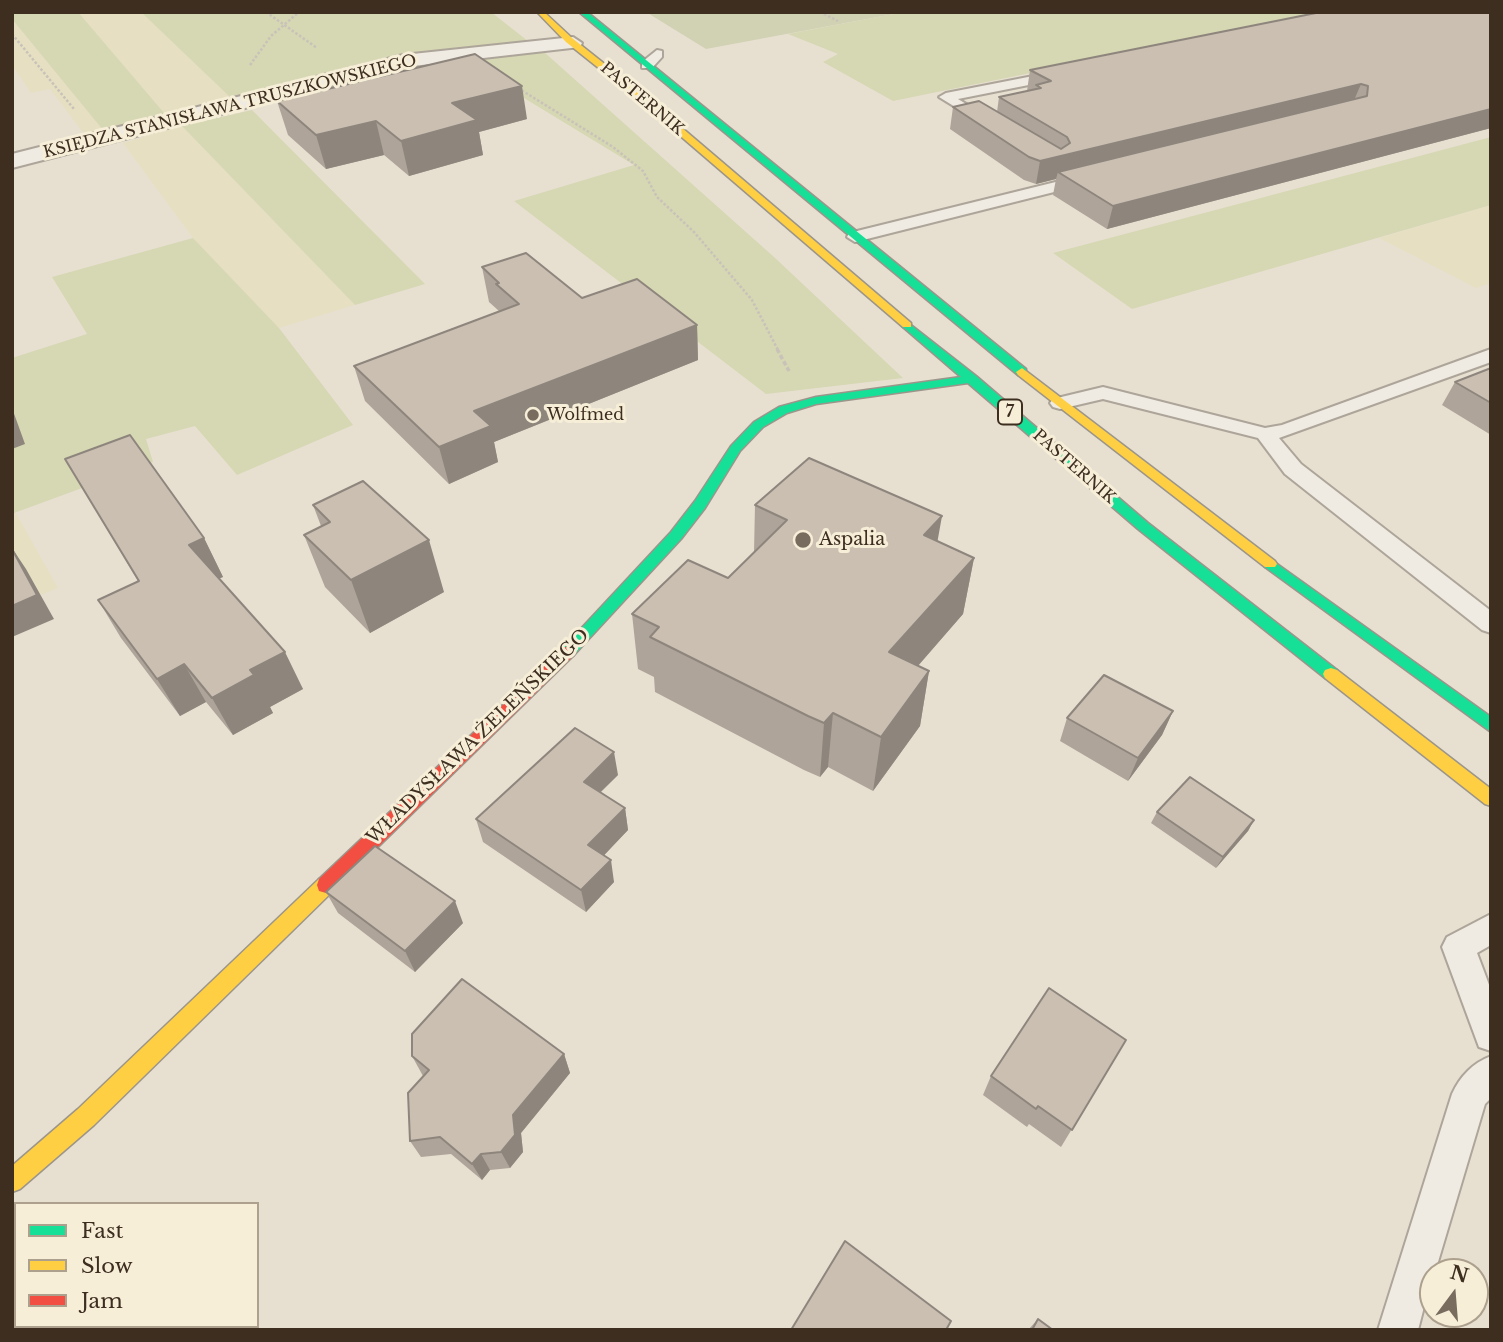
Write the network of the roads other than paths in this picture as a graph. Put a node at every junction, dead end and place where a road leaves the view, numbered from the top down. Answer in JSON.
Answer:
{"nodes":[{"id":1,"x":540,"y":12,"type":"edge"},
{"id":2,"x":582,"y":12,"type":"edge"},
{"id":3,"x":573,"y":43,"type":"junction"},
{"id":4,"x":1081,"y":70,"type":"edge"},
{"id":5,"x":1001,"y":131,"type":"edge"},
{"id":6,"x":12,"y":161,"type":"edge"},
{"id":7,"x":1111,"y":173,"type":"edge"},
{"id":8,"x":855,"y":237,"type":"junction"},
{"id":9,"x":1491,"y":355,"type":"edge"},
{"id":10,"x":972,"y":379,"type":"junction"},
{"id":11,"x":1060,"y":403,"type":"junction"},
{"id":12,"x":1265,"y":434,"type":"junction"},
{"id":13,"x":1491,"y":624,"type":"edge"},
{"id":14,"x":1491,"y":726,"type":"edge"},
{"id":15,"x":1491,"y":799,"type":"edge"},
{"id":16,"x":1491,"y":929,"type":"edge"},
{"id":17,"x":1491,"y":1035,"type":"edge"},
{"id":18,"x":1491,"y":1073,"type":"edge"},
{"id":19,"x":12,"y":1181,"type":"edge"},
{"id":20,"x":1398,"y":1330,"type":"edge"}],
"edges":[{"from":1,"to":3,"type":"main road","name":"PASTERNIK","number":"7"},
{"from":2,"to":8,"type":"main road","name":"PASTERNIK","number":"7"},
{"from":3,"to":6,"type":"street","name":"KSIĘDZA STANISŁAWA TRUSZKOWSKIEGO"},
{"from":3,"to":10,"type":"main road","name":"PASTERNIK","number":"7"},
{"from":4,"to":5,"type":"lane"},
{"from":7,"to":8,"type":"lane"},
{"from":8,"to":11,"type":"main road","name":"PASTERNIK","number":"7"},
{"from":9,"to":12,"type":"lane"},
{"from":10,"to":15,"type":"main road","name":"PASTERNIK","number":"7"},
{"from":10,"to":19,"type":"main road","name":"WŁADYSŁAWA ŻELEŃSKIEGO"},
{"from":11,"to":12,"type":"lane"},
{"from":11,"to":14,"type":"main road","name":"PASTERNIK","number":"7"},
{"from":12,"to":13,"type":"lane"},
{"from":16,"to":17,"type":"lane"},
{"from":18,"to":20,"type":"lane"}]}
